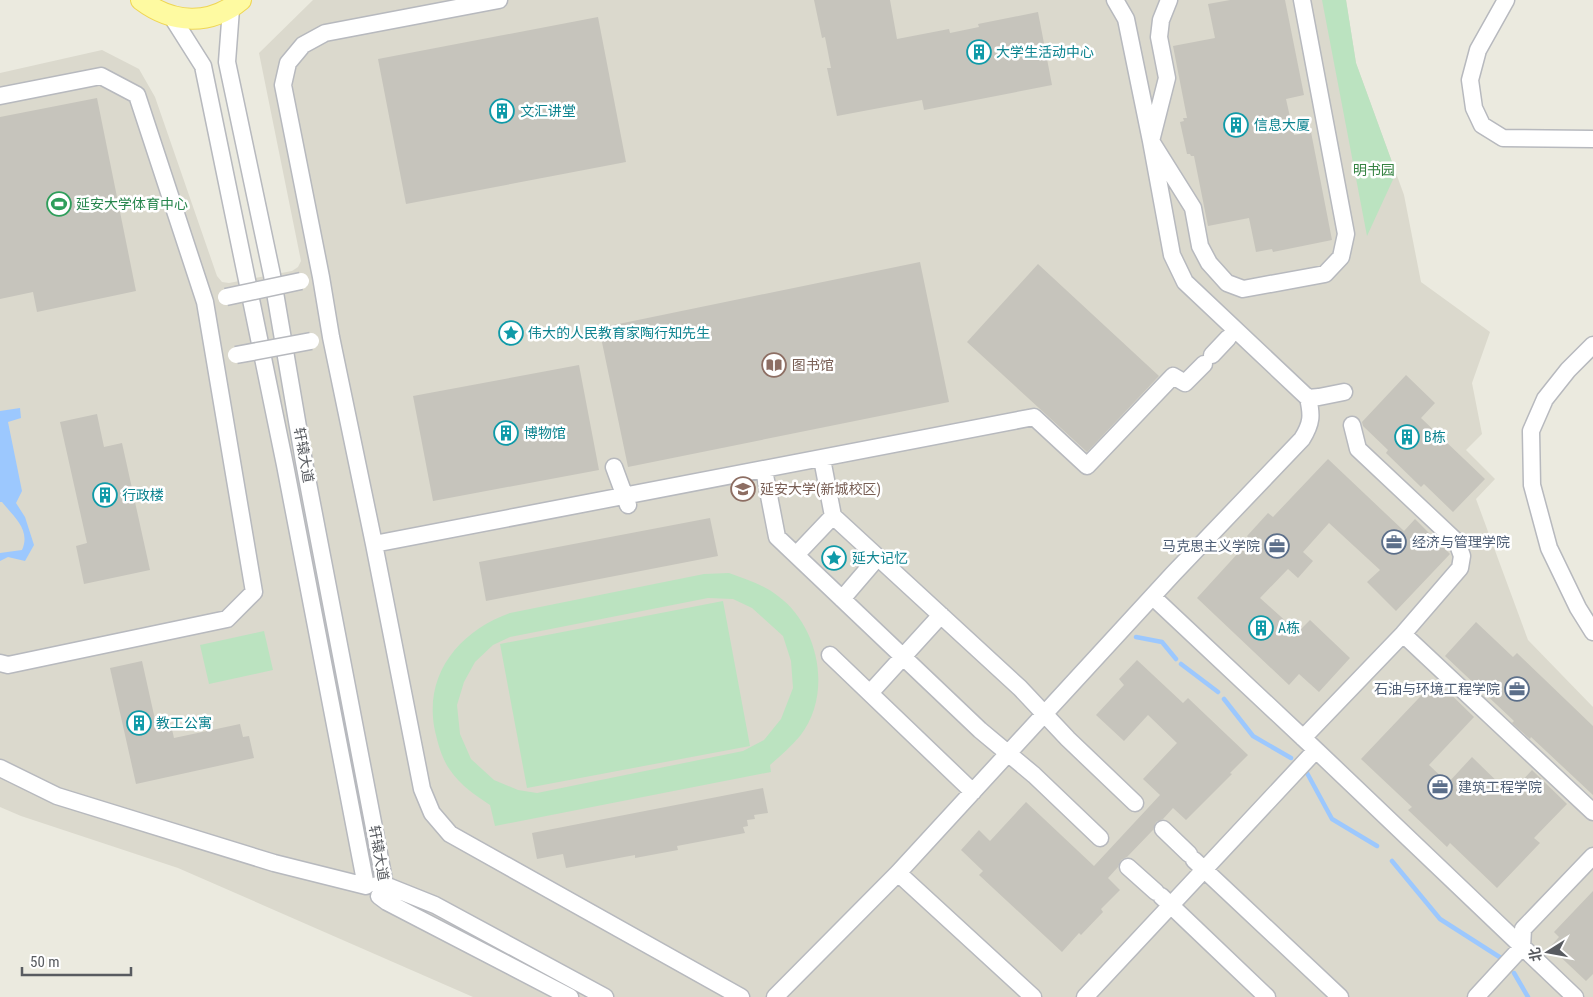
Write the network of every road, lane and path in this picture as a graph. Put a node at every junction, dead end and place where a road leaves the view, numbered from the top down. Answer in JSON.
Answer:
{"nodes":[{"id":1,"x":142,"y":0,"type":"edge"},
{"id":2,"x":499,"y":0,"type":"edge"},
{"id":3,"x":1115,"y":0,"type":"edge"},
{"id":4,"x":1168,"y":0,"type":"edge"},
{"id":5,"x":1302,"y":0,"type":"edge"},
{"id":6,"x":1506,"y":0,"type":"edge"},
{"id":7,"x":236,"y":4,"type":"edge"},
{"id":8,"x":172,"y":17,"type":"junction"},
{"id":9,"x":0,"y":96,"type":"edge"},
{"id":10,"x":1593,"y":139,"type":"edge"},
{"id":11,"x":1151,"y":141,"type":"junction"},
{"id":12,"x":321,"y":276,"type":"junction"},
{"id":13,"x":205,"y":302,"type":"junction"},
{"id":14,"x":330,"y":337,"type":"junction"},
{"id":15,"x":1228,"y":338,"type":"dead end"},
{"id":16,"x":1593,"y":346,"type":"edge"},
{"id":17,"x":215,"y":358,"type":"junction"},
{"id":18,"x":1344,"y":392,"type":"dead end"},
{"id":19,"x":1308,"y":398,"type":"junction"},
{"id":20,"x":1352,"y":425,"type":"dead end"},
{"id":21,"x":822,"y":459,"type":"junction"},
{"id":22,"x":614,"y":467,"type":"dead end"},
{"id":23,"x":764,"y":470,"type":"junction"},
{"id":24,"x":626,"y":501,"type":"junction"},
{"id":25,"x":834,"y":516,"type":"junction"},
{"id":26,"x":374,"y":544,"type":"junction"},
{"id":27,"x":796,"y":555,"type":"junction"},
{"id":28,"x":878,"y":557,"type":"junction"},
{"id":29,"x":1153,"y":598,"type":"junction"},
{"id":30,"x":842,"y":599,"type":"junction"},
{"id":31,"x":941,"y":615,"type":"junction"},
{"id":32,"x":1593,"y":632,"type":"edge"},
{"id":33,"x":1403,"y":634,"type":"junction"},
{"id":34,"x":830,"y":655,"type":"dead end"},
{"id":35,"x":903,"y":656,"type":"junction"},
{"id":36,"x":0,"y":663,"type":"edge"},
{"id":37,"x":870,"y":693,"type":"junction"},
{"id":38,"x":1045,"y":714,"type":"junction"},
{"id":39,"x":1303,"y":738,"type":"junction"},
{"id":40,"x":1316,"y":750,"type":"junction"},
{"id":41,"x":1008,"y":754,"type":"junction"},
{"id":42,"x":0,"y":768,"type":"edge"},
{"id":43,"x":973,"y":792,"type":"junction"},
{"id":44,"x":1135,"y":803,"type":"dead end"},
{"id":45,"x":1593,"y":812,"type":"edge"},
{"id":46,"x":1163,"y":829,"type":"dead end"},
{"id":47,"x":1100,"y":838,"type":"dead end"},
{"id":48,"x":1593,"y":856,"type":"edge"},
{"id":49,"x":1196,"y":861,"type":"junction"},
{"id":50,"x":1128,"y":867,"type":"dead end"},
{"id":51,"x":898,"y":873,"type":"junction"},
{"id":52,"x":385,"y":885,"type":"junction"},
{"id":53,"x":366,"y":886,"type":"junction"},
{"id":54,"x":1162,"y":898,"type":"junction"},
{"id":55,"x":387,"y":902,"type":"junction"},
{"id":56,"x":1522,"y":947,"type":"junction"},
{"id":57,"x":570,"y":997,"type":"edge"},
{"id":58,"x":605,"y":997,"type":"edge"},
{"id":59,"x":741,"y":997,"type":"edge"},
{"id":60,"x":775,"y":997,"type":"edge"},
{"id":61,"x":1033,"y":997,"type":"edge"},
{"id":62,"x":1085,"y":997,"type":"edge"},
{"id":63,"x":1267,"y":997,"type":"edge"},
{"id":64,"x":1340,"y":997,"type":"edge"},
{"id":65,"x":1476,"y":997,"type":"edge"},
{"id":66,"x":1575,"y":997,"type":"edge"}],
"edges":[{"from":1,"to":8,"type":"main road"},
{"from":2,"to":12,"type":"street"},
{"from":3,"to":11,"type":"street"},
{"from":4,"to":11,"type":"street"},
{"from":5,"to":11,"type":"street"},
{"from":6,"to":10,"type":"street"},
{"from":7,"to":8,"type":"main road"},
{"from":7,"to":52,"type":"street","name":"轩辕大道"},
{"from":8,"to":53,"type":"street","name":"轩辕大道"},
{"from":9,"to":13,"type":"street"},
{"from":11,"to":19,"type":"street"},
{"from":12,"to":13,"type":"street","bridge":true},
{"from":12,"to":14,"type":"street"},
{"from":13,"to":17,"type":"street"},
{"from":14,"to":17,"type":"street","bridge":true},
{"from":14,"to":26,"type":"street"},
{"from":15,"to":21,"type":"street"},
{"from":16,"to":32,"type":"street"},
{"from":17,"to":36,"type":"street"},
{"from":18,"to":19,"type":"street"},
{"from":19,"to":29,"type":"street"},
{"from":20,"to":33,"type":"street"},
{"from":21,"to":23,"type":"street"},
{"from":21,"to":25,"type":"street"},
{"from":22,"to":24,"type":"street"},
{"from":23,"to":24,"type":"street"},
{"from":23,"to":27,"type":"street"},
{"from":24,"to":26,"type":"street"},
{"from":25,"to":27,"type":"street"},
{"from":25,"to":28,"type":"street"},
{"from":26,"to":59,"type":"street"},
{"from":27,"to":30,"type":"street"},
{"from":28,"to":30,"type":"street"},
{"from":28,"to":31,"type":"street"},
{"from":29,"to":38,"type":"street"},
{"from":29,"to":39,"type":"street"},
{"from":30,"to":35,"type":"street"},
{"from":31,"to":35,"type":"street"},
{"from":31,"to":38,"type":"street"},
{"from":33,"to":39,"type":"street"},
{"from":33,"to":45,"type":"street"},
{"from":34,"to":37,"type":"street"},
{"from":35,"to":37,"type":"street"},
{"from":35,"to":41,"type":"street"},
{"from":37,"to":43,"type":"street"},
{"from":38,"to":41,"type":"street"},
{"from":38,"to":44,"type":"street"},
{"from":39,"to":40,"type":"street"},
{"from":40,"to":49,"type":"street"},
{"from":40,"to":56,"type":"street"},
{"from":41,"to":43,"type":"street"},
{"from":41,"to":47,"type":"street"},
{"from":42,"to":53,"type":"street"},
{"from":43,"to":51,"type":"street"},
{"from":46,"to":49,"type":"street"},
{"from":48,"to":56,"type":"street"},
{"from":49,"to":54,"type":"street"},
{"from":49,"to":64,"type":"street"},
{"from":50,"to":54,"type":"street"},
{"from":51,"to":60,"type":"street"},
{"from":51,"to":61,"type":"street"},
{"from":52,"to":53,"type":"street"},
{"from":52,"to":55,"type":"street","name":"轩辕大道"},
{"from":52,"to":58,"type":"street"},
{"from":53,"to":55,"type":"street"},
{"from":54,"to":62,"type":"street"},
{"from":54,"to":63,"type":"street"},
{"from":55,"to":57,"type":"street"},
{"from":56,"to":65,"type":"street"},
{"from":56,"to":66,"type":"street"}]}
